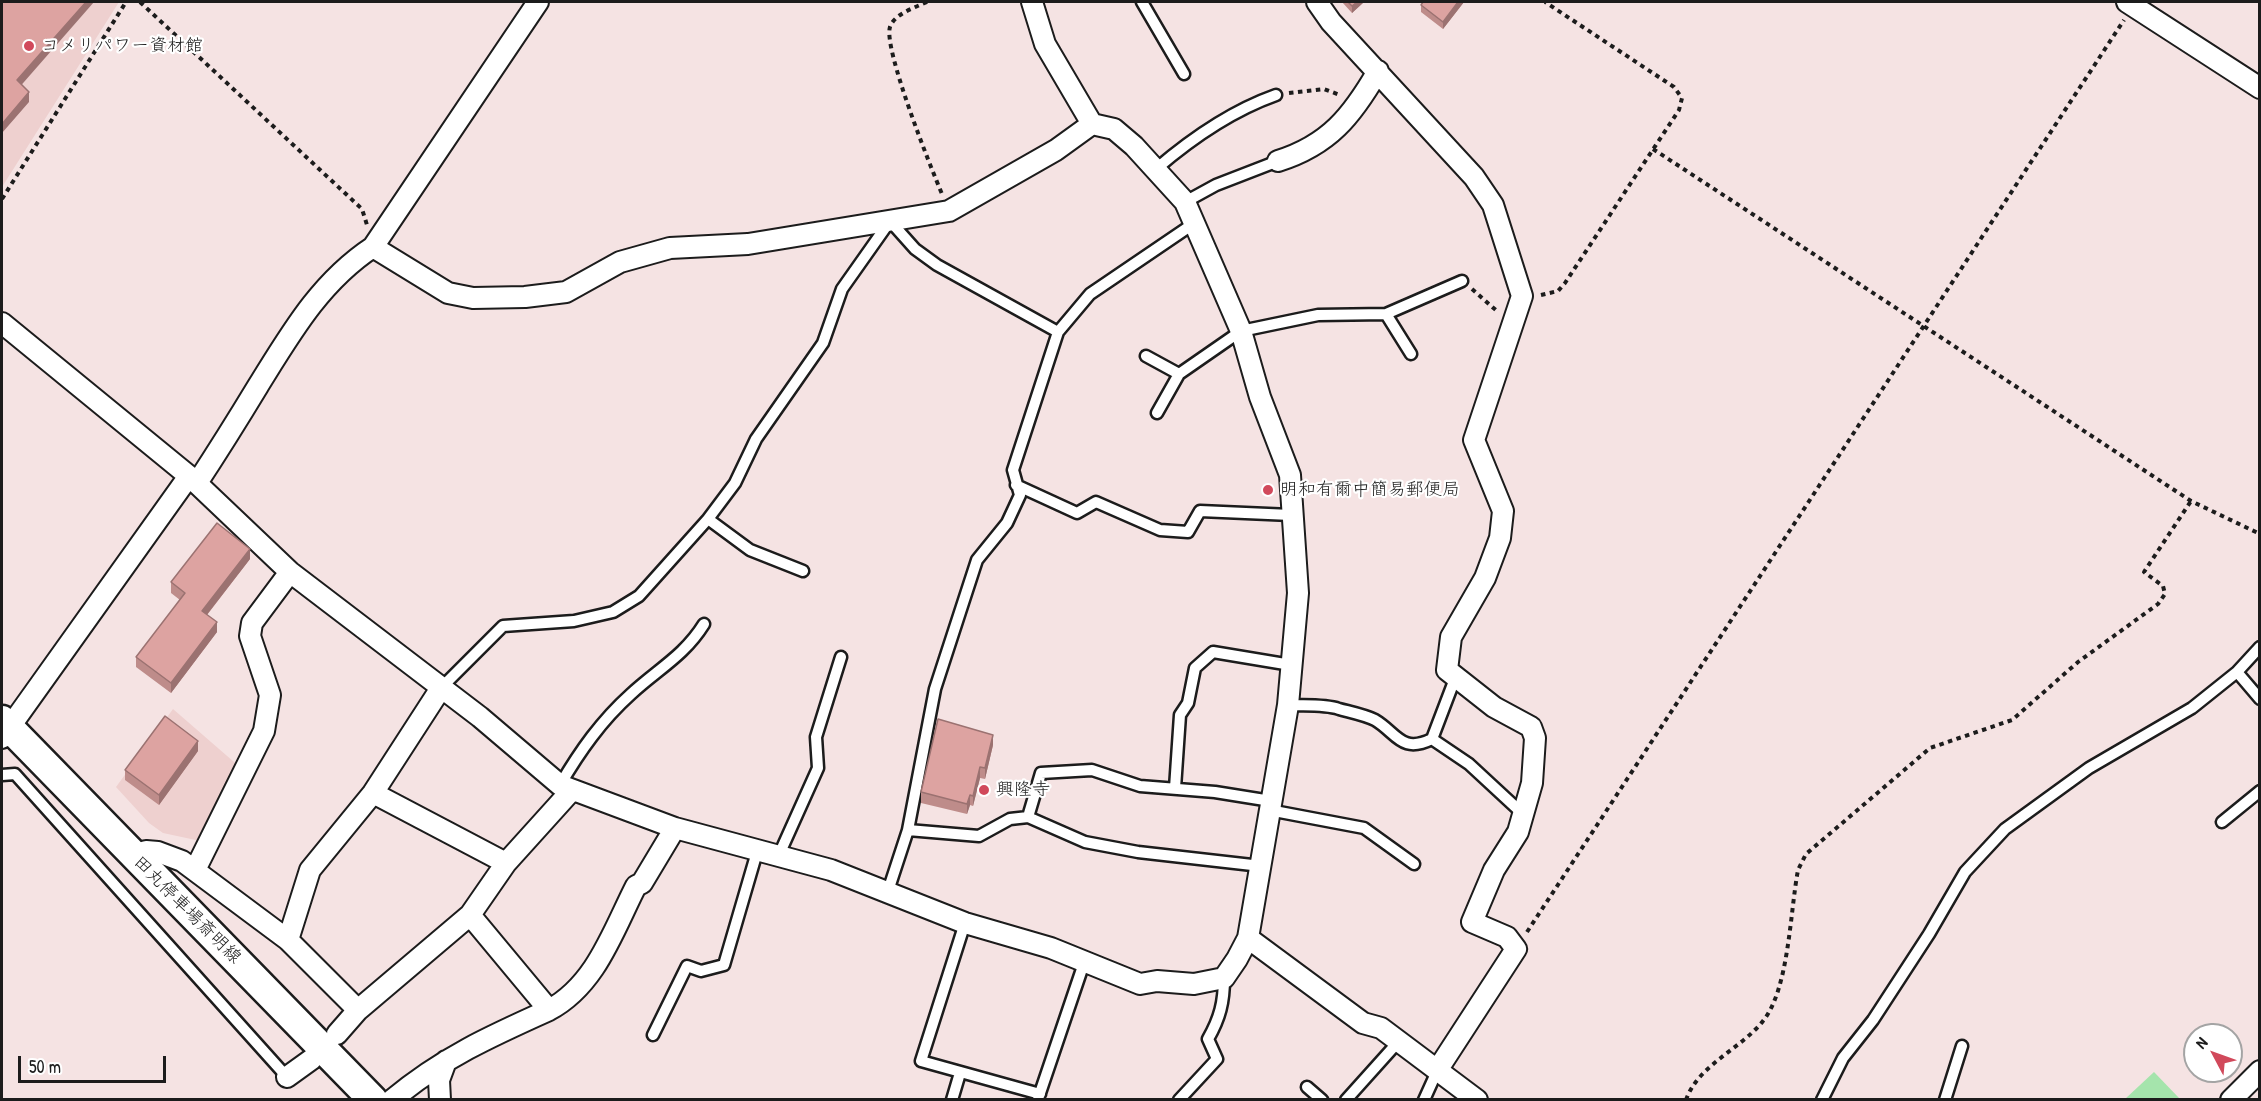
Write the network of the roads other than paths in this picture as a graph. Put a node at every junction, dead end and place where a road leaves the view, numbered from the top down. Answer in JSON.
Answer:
{"nodes":[{"id":1,"x":538,"y":2,"type":"edge"},
{"id":2,"x":1032,"y":2,"type":"edge"},
{"id":3,"x":1142,"y":2,"type":"edge"},
{"id":4,"x":1317,"y":2,"type":"edge"},
{"id":5,"x":2130,"y":3,"type":"edge"},
{"id":6,"x":1378,"y":71,"type":"junction"},
{"id":7,"x":1185,"y":74,"type":"dead end"},
{"id":8,"x":2259,"y":88,"type":"edge"},
{"id":9,"x":1276,"y":95,"type":"road end"},
{"id":10,"x":1092,"y":124,"type":"junction"},
{"id":11,"x":1278,"y":161,"type":"joint"},
{"id":12,"x":1156,"y":169,"type":"junction"},
{"id":13,"x":1185,"y":202,"type":"junction"},
{"id":14,"x":890,"y":221,"type":"junction"},
{"id":15,"x":1196,"y":222,"type":"junction"},
{"id":16,"x":373,"y":247,"type":"junction"},
{"id":17,"x":1462,"y":281,"type":"road end"},
{"id":18,"x":1386,"y":314,"type":"junction"},
{"id":19,"x":2,"y":323,"type":"edge"},
{"id":20,"x":1240,"y":331,"type":"junction"},
{"id":21,"x":1058,"y":332,"type":"junction"},
{"id":22,"x":1411,"y":354,"type":"dead end"},
{"id":23,"x":1146,"y":356,"type":"dead end"},
{"id":24,"x":1179,"y":374,"type":"junction"},
{"id":25,"x":1156,"y":413,"type":"dead end"},
{"id":26,"x":193,"y":480,"type":"junction"},
{"id":27,"x":1016,"y":485,"type":"junction"},
{"id":28,"x":1291,"y":514,"type":"junction"},
{"id":29,"x":708,"y":519,"type":"junction"},
{"id":30,"x":290,"y":572,"type":"junction"},
{"id":31,"x":803,"y":572,"type":"dead end"},
{"id":32,"x":704,"y":624,"type":"dead end"},
{"id":33,"x":2259,"y":646,"type":"edge"},
{"id":34,"x":841,"y":657,"type":"dead end"},
{"id":35,"x":1291,"y":666,"type":"junction"},
{"id":36,"x":2237,"y":672,"type":"junction"},
{"id":37,"x":1456,"y":676,"type":"junction"},
{"id":38,"x":441,"y":688,"type":"junction"},
{"id":39,"x":2259,"y":699,"type":"edge"},
{"id":40,"x":1288,"y":705,"type":"junction"},
{"id":41,"x":4,"y":729,"type":"edge"},
{"id":42,"x":1432,"y":739,"type":"junction"},
{"id":43,"x":2,"y":776,"type":"edge"},
{"id":44,"x":565,"y":788,"type":"junction"},
{"id":45,"x":1175,"y":788,"type":"junction"},
{"id":46,"x":2259,"y":791,"type":"edge"},
{"id":47,"x":373,"y":793,"type":"junction"},
{"id":48,"x":1270,"y":805,"type":"junction"},
{"id":49,"x":1523,"y":814,"type":"junction"},
{"id":50,"x":1028,"y":817,"type":"junction"},
{"id":51,"x":2222,"y":822,"type":"dead end"},
{"id":52,"x":675,"y":828,"type":"junction"},
{"id":53,"x":908,"y":830,"type":"junction"},
{"id":54,"x":757,"y":852,"type":"junction"},
{"id":55,"x":132,"y":855,"type":"junction"},
{"id":56,"x":778,"y":857,"type":"junction"},
{"id":57,"x":506,"y":863,"type":"junction"},
{"id":58,"x":1414,"y":864,"type":"dead end"},
{"id":59,"x":1261,"y":866,"type":"junction"},
{"id":60,"x":195,"y":870,"type":"junction"},
{"id":61,"x":888,"y":891,"type":"junction"},
{"id":62,"x":470,"y":915,"type":"junction"},
{"id":63,"x":965,"y":923,"type":"junction"},
{"id":64,"x":1248,"y":938,"type":"junction"},
{"id":65,"x":288,"y":940,"type":"junction"},
{"id":66,"x":1084,"y":963,"type":"junction"},
{"id":67,"x":1224,"y":978,"type":"junction"},
{"id":68,"x":358,"y":1010,"type":"junction"},
{"id":69,"x":549,"y":1010,"type":"junction"},
{"id":70,"x":337,"y":1034,"type":"dead end"},
{"id":71,"x":653,"y":1035,"type":"dead end"},
{"id":72,"x":1399,"y":1041,"type":"junction"},
{"id":73,"x":1962,"y":1046,"type":"dead end"},
{"id":74,"x":312,"y":1059,"type":"dead end"},
{"id":75,"x":446,"y":1061,"type":"junction"},
{"id":76,"x":1438,"y":1070,"type":"junction"},
{"id":77,"x":2259,"y":1071,"type":"edge"},
{"id":78,"x":960,"y":1073,"type":"junction"},
{"id":79,"x":286,"y":1077,"type":"joint"},
{"id":80,"x":1306,"y":1088,"type":"dead end"},
{"id":81,"x":364,"y":1097,"type":"edge"},
{"id":82,"x":1039,"y":1097,"type":"edge"},
{"id":83,"x":392,"y":1100,"type":"edge"},
{"id":84,"x":440,"y":1100,"type":"edge"},
{"id":85,"x":952,"y":1100,"type":"edge"},
{"id":86,"x":1179,"y":1100,"type":"edge"},
{"id":87,"x":1322,"y":1100,"type":"edge"},
{"id":88,"x":1346,"y":1100,"type":"edge"},
{"id":89,"x":1424,"y":1100,"type":"edge"},
{"id":90,"x":1478,"y":1100,"type":"edge"},
{"id":91,"x":1822,"y":1100,"type":"edge"},
{"id":92,"x":1945,"y":1100,"type":"edge"},
{"id":93,"x":2231,"y":1100,"type":"edge"}],
"edges":[{"from":1,"to":16,"type":"street"},
{"from":2,"to":10,"type":"street"},
{"from":3,"to":7,"type":"lane"},
{"from":4,"to":6,"type":"street"},
{"from":5,"to":8,"type":"street"},
{"from":6,"to":11,"type":"street"},
{"from":6,"to":37,"type":"street"},
{"from":9,"to":12,"type":"lane"},
{"from":10,"to":12,"type":"street"},
{"from":10,"to":14,"type":"street"},
{"from":11,"to":13,"type":"lane"},
{"from":12,"to":13,"type":"street"},
{"from":13,"to":15,"type":"street"},
{"from":14,"to":16,"type":"street"},
{"from":14,"to":21,"type":"lane"},
{"from":14,"to":29,"type":"lane"},
{"from":15,"to":20,"type":"street"},
{"from":15,"to":21,"type":"lane"},
{"from":16,"to":26,"type":"street"},
{"from":17,"to":18,"type":"lane"},
{"from":18,"to":20,"type":"lane"},
{"from":18,"to":22,"type":"lane"},
{"from":19,"to":26,"type":"street"},
{"from":20,"to":24,"type":"lane"},
{"from":20,"to":28,"type":"street"},
{"from":21,"to":27,"type":"lane"},
{"from":23,"to":24,"type":"lane"},
{"from":24,"to":25,"type":"lane"},
{"from":26,"to":30,"type":"street"},
{"from":26,"to":41,"type":"street"},
{"from":27,"to":28,"type":"lane"},
{"from":27,"to":53,"type":"lane"},
{"from":28,"to":35,"type":"street"},
{"from":29,"to":31,"type":"lane"},
{"from":29,"to":38,"type":"lane"},
{"from":30,"to":38,"type":"street"},
{"from":30,"to":60,"type":"street"},
{"from":32,"to":44,"type":"lane"},
{"from":33,"to":36,"type":"lane"},
{"from":34,"to":56,"type":"lane"},
{"from":35,"to":40,"type":"street"},
{"from":35,"to":45,"type":"lane"},
{"from":36,"to":39,"type":"lane"},
{"from":36,"to":91,"type":"lane"},
{"from":37,"to":42,"type":"lane"},
{"from":37,"to":49,"type":"street"},
{"from":38,"to":44,"type":"street"},
{"from":38,"to":47,"type":"street"},
{"from":40,"to":42,"type":"lane"},
{"from":40,"to":48,"type":"street"},
{"from":41,"to":55,"type":"main road","name":"田丸停車場斎明線"},
{"from":42,"to":49,"type":"lane"},
{"from":43,"to":79,"type":"lane"},
{"from":44,"to":52,"type":"street"},
{"from":44,"to":57,"type":"street"},
{"from":45,"to":48,"type":"lane"},
{"from":45,"to":50,"type":"lane"},
{"from":46,"to":51,"type":"lane"},
{"from":47,"to":57,"type":"street"},
{"from":47,"to":65,"type":"street"},
{"from":48,"to":58,"type":"lane"},
{"from":48,"to":59,"type":"street"},
{"from":49,"to":76,"type":"street"},
{"from":50,"to":53,"type":"lane"},
{"from":50,"to":59,"type":"lane"},
{"from":52,"to":54,"type":"street"},
{"from":52,"to":69,"type":"street"},
{"from":53,"to":61,"type":"lane"},
{"from":54,"to":56,"type":"street"},
{"from":54,"to":71,"type":"lane"},
{"from":55,"to":60,"type":"street"},
{"from":55,"to":81,"type":"main road","name":"田丸停車場斎明線"},
{"from":56,"to":61,"type":"street"},
{"from":57,"to":62,"type":"street"},
{"from":59,"to":64,"type":"street"},
{"from":60,"to":65,"type":"street"},
{"from":61,"to":63,"type":"street"},
{"from":62,"to":68,"type":"street"},
{"from":62,"to":69,"type":"street"},
{"from":63,"to":66,"type":"street"},
{"from":63,"to":78,"type":"lane"},
{"from":64,"to":67,"type":"street"},
{"from":64,"to":72,"type":"street"},
{"from":65,"to":68,"type":"street"},
{"from":66,"to":67,"type":"street"},
{"from":66,"to":82,"type":"lane"},
{"from":67,"to":86,"type":"lane"},
{"from":68,"to":70,"type":"street"},
{"from":69,"to":75,"type":"street"},
{"from":72,"to":76,"type":"street"},
{"from":72,"to":88,"type":"lane"},
{"from":73,"to":92,"type":"lane"},
{"from":74,"to":79,"type":"street"},
{"from":75,"to":83,"type":"street"},
{"from":75,"to":84,"type":"street"},
{"from":76,"to":89,"type":"lane"},
{"from":76,"to":90,"type":"street"},
{"from":77,"to":93,"type":"street"},
{"from":78,"to":82,"type":"lane"},
{"from":78,"to":85,"type":"lane"},
{"from":80,"to":87,"type":"lane"}]}
